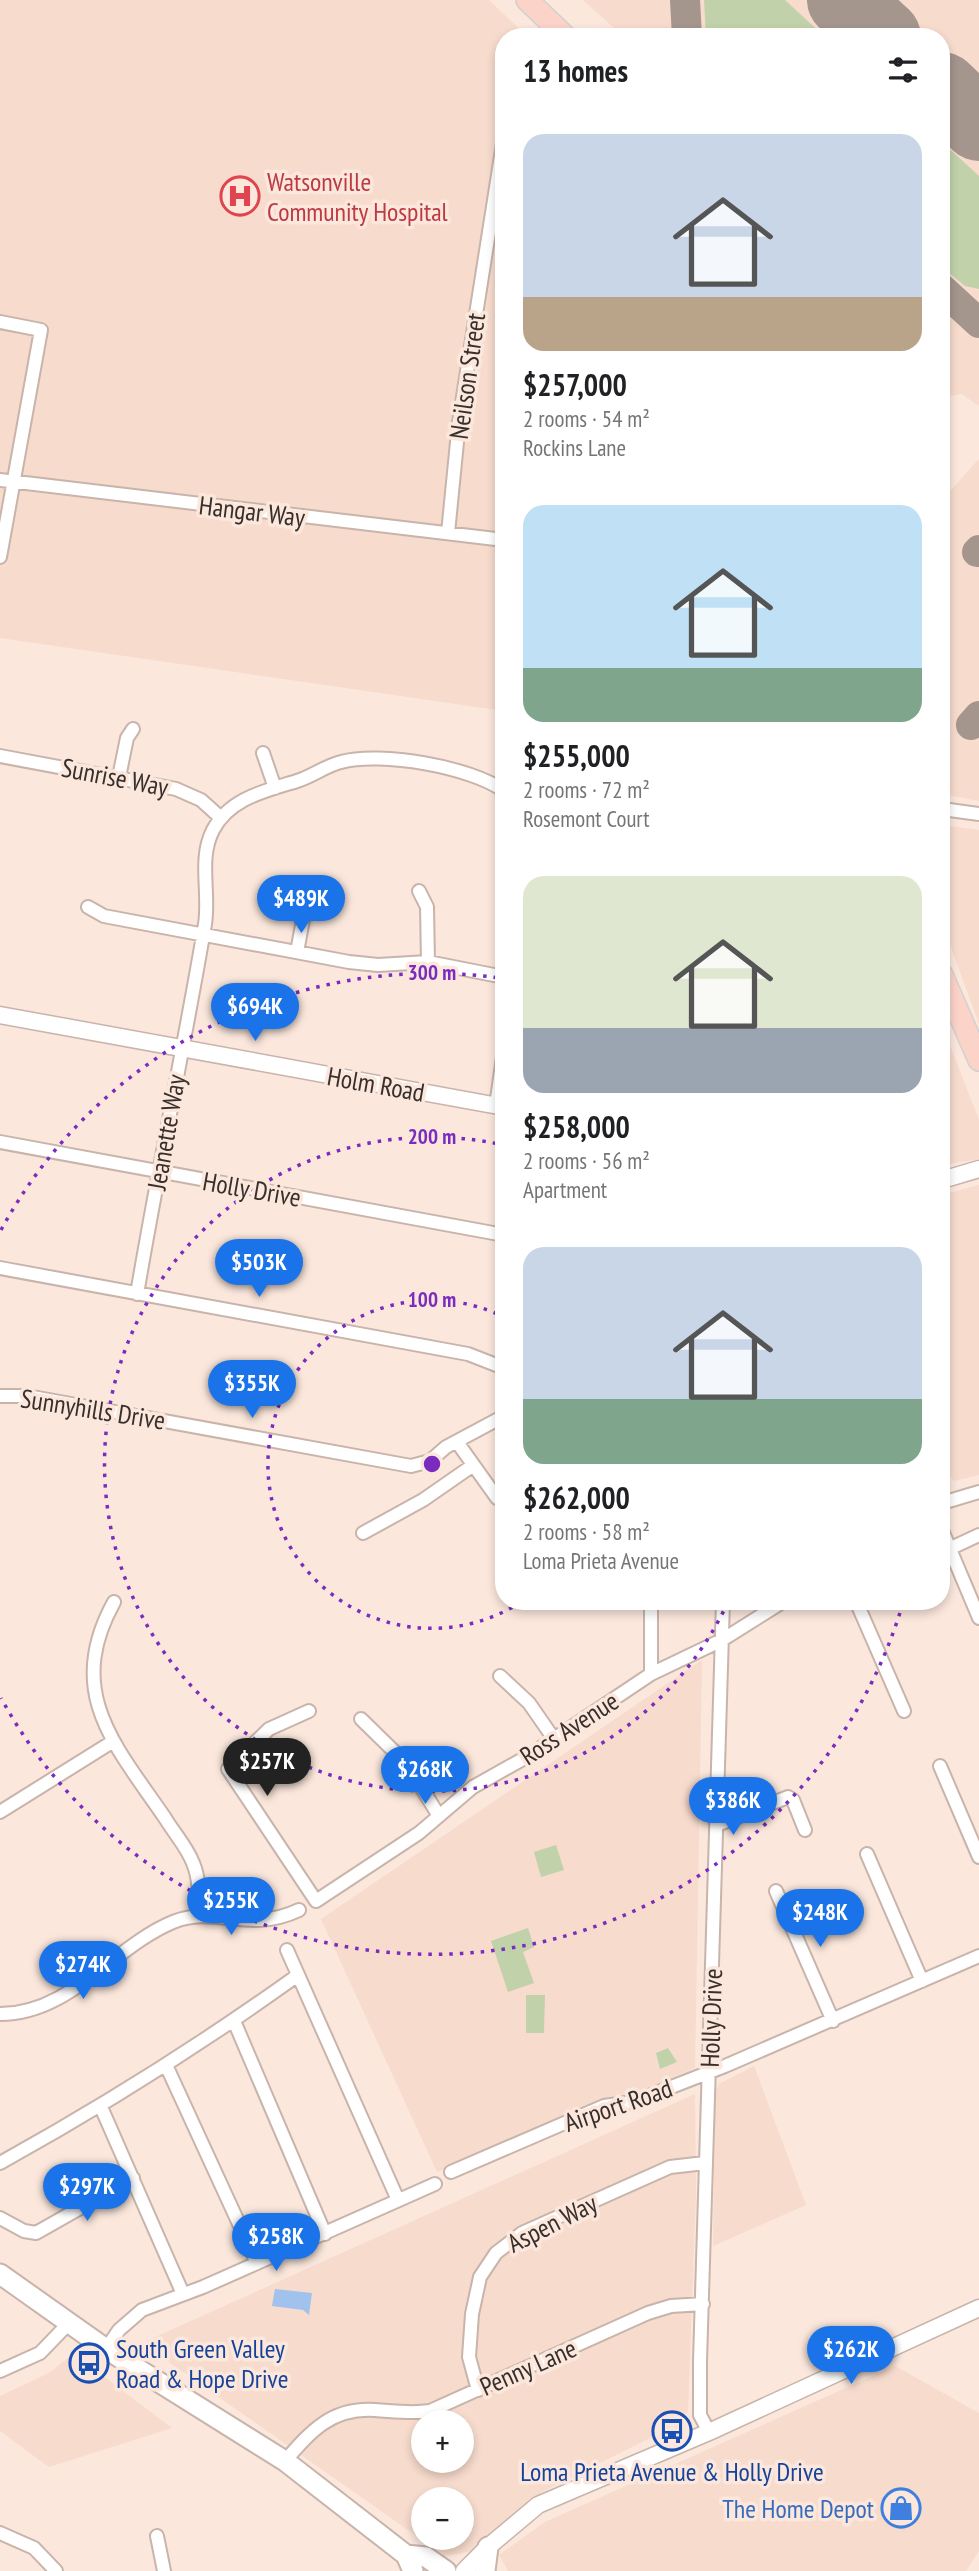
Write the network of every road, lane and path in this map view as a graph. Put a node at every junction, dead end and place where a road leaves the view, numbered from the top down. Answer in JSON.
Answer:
{"nodes":[{"id":1,"x":527,"y":0,"type":"edge"},
{"id":2,"x":556,"y":28,"type":"edge"},
{"id":3,"x":495,"y":194,"type":"edge"},
{"id":4,"x":0,"y":322,"type":"edge"},
{"id":5,"x":0,"y":480,"type":"edge"},
{"id":6,"x":14,"y":482,"type":"junction"},
{"id":7,"x":448,"y":534,"type":"junction"},
{"id":8,"x":495,"y":539,"type":"edge"},
{"id":9,"x":0,"y":557,"type":"edge"},
{"id":10,"x":133,"y":729,"type":"dead end"},
{"id":11,"x":263,"y":753,"type":"dead end"},
{"id":12,"x":0,"y":756,"type":"edge"},
{"id":13,"x":119,"y":777,"type":"junction"},
{"id":14,"x":495,"y":786,"type":"edge"},
{"id":15,"x":275,"y":788,"type":"junction"},
{"id":16,"x":950,"y":809,"type":"edge"},
{"id":17,"x":979,"y":814,"type":"edge"},
{"id":18,"x":221,"y":818,"type":"junction"},
{"id":19,"x":419,"y":891,"type":"dead end"},
{"id":20,"x":88,"y":907,"type":"dead end"},
{"id":21,"x":305,"y":909,"type":"dead end"},
{"id":22,"x":203,"y":935,"type":"junction"},
{"id":23,"x":297,"y":952,"type":"junction"},
{"id":24,"x":428,"y":962,"type":"junction"},
{"id":25,"x":495,"y":974,"type":"edge"},
{"id":26,"x":950,"y":993,"type":"edge"},
{"id":27,"x":0,"y":1015,"type":"edge"},
{"id":28,"x":181,"y":1049,"type":"junction"},
{"id":29,"x":979,"y":1060,"type":"edge"},
{"id":30,"x":495,"y":1106,"type":"edge"},
{"id":31,"x":0,"y":1142,"type":"edge"},
{"id":32,"x":979,"y":1169,"type":"edge"},
{"id":33,"x":158,"y":1171,"type":"junction"},
{"id":34,"x":950,"y":1178,"type":"edge"},
{"id":35,"x":495,"y":1233,"type":"edge"},
{"id":36,"x":0,"y":1268,"type":"edge"},
{"id":37,"x":137,"y":1294,"type":"junction"},
{"id":38,"x":495,"y":1364,"type":"edge"},
{"id":39,"x":0,"y":1396,"type":"edge"},
{"id":40,"x":495,"y":1421,"type":"edge"},
{"id":41,"x":457,"y":1442,"type":"junction"},
{"id":42,"x":472,"y":1466,"type":"junction"},
{"id":43,"x":979,"y":1492,"type":"edge"},
{"id":44,"x":495,"y":1494,"type":"edge"},
{"id":45,"x":950,"y":1501,"type":"edge"},
{"id":46,"x":363,"y":1533,"type":"dead end"},
{"id":47,"x":979,"y":1535,"type":"edge"},
{"id":48,"x":950,"y":1549,"type":"edge"},
{"id":49,"x":950,"y":1551,"type":"edge"},
{"id":50,"x":114,"y":1602,"type":"dead end"},
{"id":51,"x":651,"y":1610,"type":"edge"},
{"id":52,"x":723,"y":1610,"type":"edge"},
{"id":53,"x":770,"y":1610,"type":"edge"},
{"id":54,"x":860,"y":1610,"type":"edge"},
{"id":55,"x":979,"y":1618,"type":"edge"},
{"id":56,"x":722,"y":1640,"type":"junction"},
{"id":57,"x":651,"y":1674,"type":"junction"},
{"id":58,"x":500,"y":1676,"type":"dead end"},
{"id":59,"x":309,"y":1711,"type":"dead end"},
{"id":60,"x":904,"y":1711,"type":"dead end"},
{"id":61,"x":361,"y":1719,"type":"dead end"},
{"id":62,"x":554,"y":1739,"type":"junction"},
{"id":63,"x":113,"y":1742,"type":"junction"},
{"id":64,"x":940,"y":1766,"type":"dead end"},
{"id":65,"x":0,"y":1812,"type":"edge"},
{"id":66,"x":439,"y":1815,"type":"junction"},
{"id":67,"x":717,"y":1825,"type":"junction"},
{"id":68,"x":805,"y":1830,"type":"dead end"},
{"id":69,"x":867,"y":1854,"type":"dead end"},
{"id":70,"x":979,"y":1857,"type":"edge"},
{"id":71,"x":776,"y":1891,"type":"dead end"},
{"id":72,"x":299,"y":1910,"type":"dead end"},
{"id":73,"x":199,"y":1916,"type":"junction"},
{"id":74,"x":287,"y":1950,"type":"dead end"},
{"id":75,"x":979,"y":1956,"type":"edge"},
{"id":76,"x":298,"y":1975,"type":"junction"},
{"id":77,"x":922,"y":1981,"type":"junction"},
{"id":78,"x":0,"y":2014,"type":"edge"},
{"id":79,"x":234,"y":2021,"type":"junction"},
{"id":80,"x":833,"y":2021,"type":"junction"},
{"id":81,"x":166,"y":2065,"type":"junction"},
{"id":82,"x":710,"y":2072,"type":"junction"},
{"id":83,"x":101,"y":2106,"type":"junction"},
{"id":84,"x":0,"y":2163,"type":"edge"},
{"id":85,"x":705,"y":2163,"type":"junction"},
{"id":86,"x":451,"y":2172,"type":"dead end"},
{"id":87,"x":133,"y":2178,"type":"junction"},
{"id":88,"x":435,"y":2184,"type":"dead end"},
{"id":89,"x":398,"y":2200,"type":"junction"},
{"id":90,"x":0,"y":2218,"type":"edge"},
{"id":91,"x":326,"y":2234,"type":"junction"},
{"id":92,"x":257,"y":2263,"type":"junction"},
{"id":93,"x":0,"y":2274,"type":"edge"},
{"id":94,"x":183,"y":2294,"type":"junction"},
{"id":95,"x":703,"y":2304,"type":"junction"},
{"id":96,"x":979,"y":2308,"type":"edge"},
{"id":97,"x":69,"y":2323,"type":"junction"},
{"id":98,"x":106,"y":2349,"type":"junction"},
{"id":99,"x":0,"y":2371,"type":"edge"},
{"id":100,"x":478,"y":2390,"type":"junction"},
{"id":101,"x":709,"y":2432,"type":"junction"},
{"id":102,"x":285,"y":2462,"type":"junction"},
{"id":103,"x":0,"y":2533,"type":"edge"},
{"id":104,"x":157,"y":2536,"type":"dead end"},
{"id":105,"x":488,"y":2547,"type":"junction"},
{"id":106,"x":410,"y":2563,"type":"edge"},
{"id":107,"x":56,"y":2571,"type":"edge"},
{"id":108,"x":164,"y":2571,"type":"edge"},
{"id":109,"x":446,"y":2571,"type":"edge"},
{"id":110,"x":464,"y":2571,"type":"edge"},
{"id":111,"x":485,"y":2571,"type":"edge"}],
"edges":[{"from":1,"to":2,"type":"main road"},
{"from":3,"to":7,"type":"street","name":"Neilson Street"},
{"from":4,"to":6,"type":"street"},
{"from":5,"to":6,"type":"street","name":"Hangar Way"},
{"from":6,"to":7,"type":"street","name":"Hangar Way"},
{"from":6,"to":9,"type":"street"},
{"from":7,"to":8,"type":"street","name":"Hangar Way"},
{"from":10,"to":13,"type":"street"},
{"from":11,"to":15,"type":"street"},
{"from":12,"to":13,"type":"street","name":"Sunrise Way"},
{"from":13,"to":18,"type":"street","name":"Sunrise Way"},
{"from":14,"to":15,"type":"street","name":"Jeanette Way"},
{"from":15,"to":18,"type":"street","name":"Jeanette Way"},
{"from":16,"to":17,"type":"street"},
{"from":18,"to":22,"type":"street","name":"Jeanette Way"},
{"from":19,"to":24,"type":"street"},
{"from":20,"to":22,"type":"street"},
{"from":21,"to":23,"type":"street"},
{"from":22,"to":23,"type":"street"},
{"from":22,"to":28,"type":"street","name":"Jeanette Way"},
{"from":23,"to":24,"type":"street"},
{"from":24,"to":25,"type":"street"},
{"from":26,"to":29,"type":"main road"},
{"from":27,"to":28,"type":"street","name":"Holm Road"},
{"from":28,"to":30,"type":"street","name":"Holm Road"},
{"from":28,"to":33,"type":"street","name":"Jeanette Way"},
{"from":31,"to":33,"type":"street","name":"Holly Drive"},
{"from":32,"to":34,"type":"street"},
{"from":33,"to":35,"type":"street","name":"Holly Drive"},
{"from":33,"to":37,"type":"street","name":"Jeanette Way"},
{"from":36,"to":37,"type":"street"},
{"from":37,"to":38,"type":"street"},
{"from":39,"to":41,"type":"street","name":"Sunnyhills Drive"},
{"from":40,"to":41,"type":"street","name":"Sunnyhills Drive"},
{"from":41,"to":42,"type":"street"},
{"from":42,"to":44,"type":"street"},
{"from":42,"to":46,"type":"street"},
{"from":43,"to":45,"type":"street"},
{"from":47,"to":48,"type":"street"},
{"from":49,"to":55,"type":"street"},
{"from":50,"to":63,"type":"street"},
{"from":51,"to":57,"type":"street"},
{"from":52,"to":56,"type":"street","name":"Holly Drive"},
{"from":53,"to":56,"type":"street"},
{"from":54,"to":60,"type":"street"},
{"from":56,"to":57,"type":"street","name":"Ross Avenue"},
{"from":56,"to":67,"type":"street","name":"Holly Drive"},
{"from":57,"to":62,"type":"street","name":"Ross Avenue"},
{"from":58,"to":62,"type":"street"},
{"from":59,"to":66,"type":"street","name":"Ross Avenue"},
{"from":61,"to":66,"type":"street"},
{"from":62,"to":66,"type":"street","name":"Ross Avenue"},
{"from":63,"to":65,"type":"street"},
{"from":63,"to":73,"type":"street"},
{"from":64,"to":70,"type":"street"},
{"from":67,"to":68,"type":"street"},
{"from":67,"to":82,"type":"street","name":"Holly Drive"},
{"from":69,"to":77,"type":"street"},
{"from":71,"to":80,"type":"street"},
{"from":72,"to":73,"type":"street"},
{"from":73,"to":78,"type":"street"},
{"from":74,"to":76,"type":"street"},
{"from":75,"to":77,"type":"street","name":"Airport Road"},
{"from":76,"to":79,"type":"street"},
{"from":76,"to":89,"type":"street"},
{"from":77,"to":80,"type":"street","name":"Airport Road"},
{"from":79,"to":81,"type":"street"},
{"from":79,"to":91,"type":"street"},
{"from":80,"to":82,"type":"street","name":"Airport Road"},
{"from":81,"to":83,"type":"street"},
{"from":81,"to":92,"type":"street"},
{"from":82,"to":85,"type":"street","name":"Holly Drive"},
{"from":82,"to":86,"type":"street","name":"Airport Road"},
{"from":83,"to":84,"type":"street"},
{"from":83,"to":87,"type":"street"},
{"from":85,"to":95,"type":"street","name":"Holly Drive"},
{"from":85,"to":100,"type":"street","name":"Aspen Way"},
{"from":87,"to":90,"type":"street"},
{"from":87,"to":94,"type":"street"},
{"from":88,"to":89,"type":"street"},
{"from":89,"to":91,"type":"street"},
{"from":91,"to":92,"type":"street"},
{"from":92,"to":94,"type":"street"},
{"from":93,"to":97,"type":"main road"},
{"from":94,"to":98,"type":"street"},
{"from":95,"to":100,"type":"street","name":"Penny Lane"},
{"from":95,"to":101,"type":"street","name":"Holly Drive"},
{"from":96,"to":101,"type":"street"},
{"from":97,"to":98,"type":"main road"},
{"from":97,"to":99,"type":"street"},
{"from":98,"to":102,"type":"main road"},
{"from":100,"to":102,"type":"street","name":"Penny Lane"},
{"from":101,"to":105,"type":"street"},
{"from":102,"to":106,"type":"main road"},
{"from":103,"to":107,"type":"street"},
{"from":104,"to":108,"type":"street"},
{"from":105,"to":110,"type":"street"},
{"from":105,"to":111,"type":"main road"},
{"from":106,"to":109,"type":"main road"}]}
